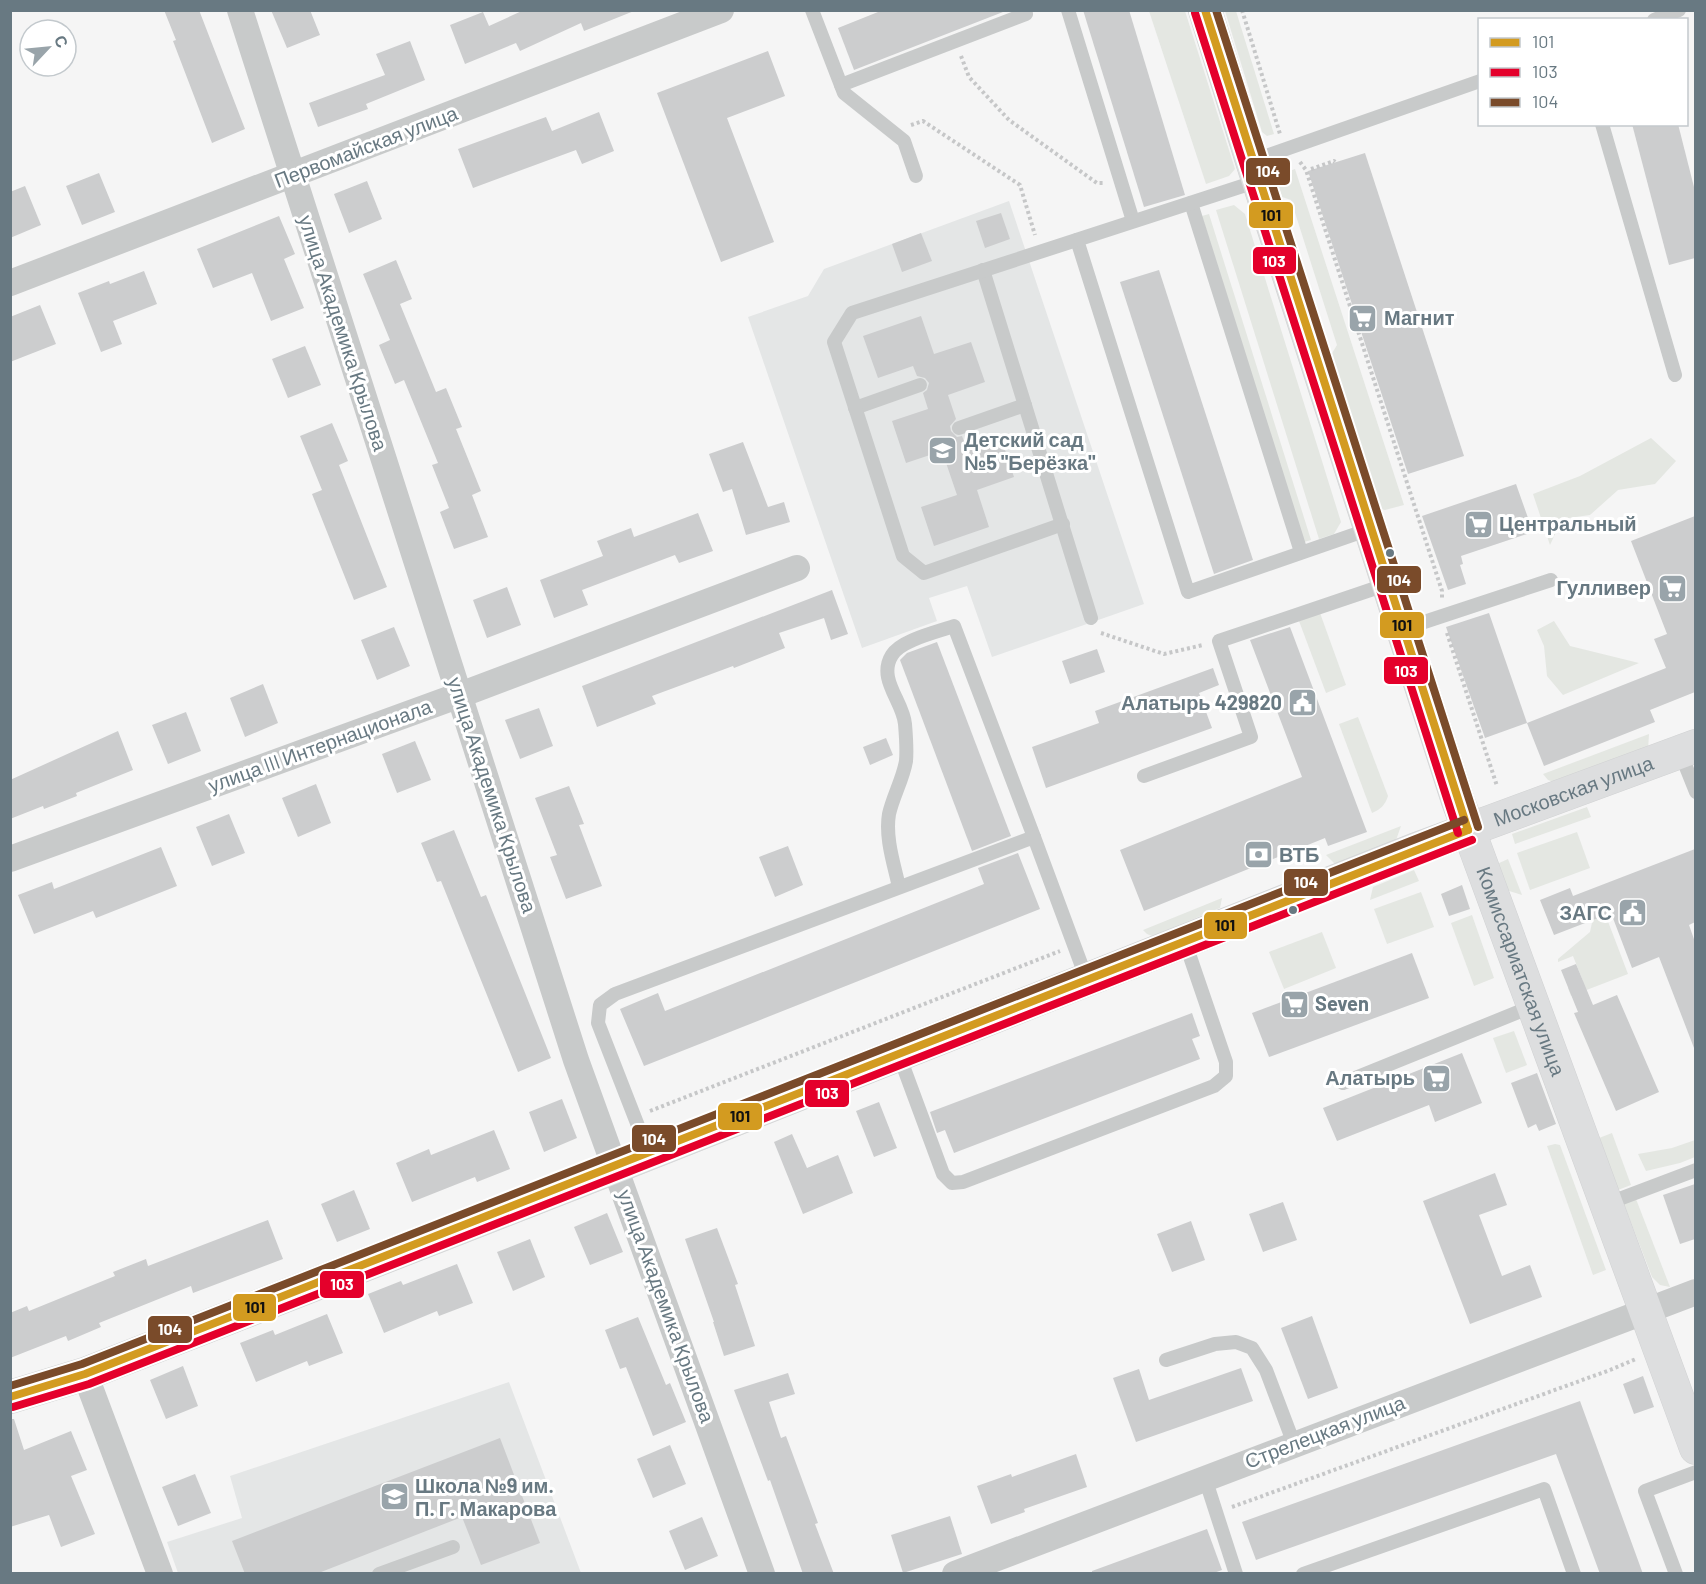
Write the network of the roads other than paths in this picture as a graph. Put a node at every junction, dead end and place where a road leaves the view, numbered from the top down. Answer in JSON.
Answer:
{"nodes":[{"id":1,"x":240,"y":10,"type":"edge"},
{"id":2,"x":812,"y":10,"type":"edge"},
{"id":3,"x":1068,"y":10,"type":"edge"},
{"id":4,"x":1206,"y":10,"type":"edge"},
{"id":5,"x":1679,"y":10,"type":"edge"},
{"id":6,"x":705,"y":13,"type":"edge"},
{"id":7,"x":1026,"y":14,"type":"dead end"},
{"id":8,"x":1659,"y":18,"type":"edge"},
{"id":9,"x":1478,"y":81,"type":"edge"},
{"id":10,"x":841,"y":86,"type":"junction"},
{"id":11,"x":1603,"y":126,"type":"edge"},
{"id":12,"x":1255,"y":171,"type":"junction"},
{"id":13,"x":292,"y":176,"type":"junction"},
{"id":14,"x":916,"y":176,"type":"dead end"},
{"id":15,"x":1191,"y":203,"type":"junction"},
{"id":16,"x":1133,"y":222,"type":"junction"},
{"id":17,"x":1077,"y":240,"type":"junction"},
{"id":18,"x":983,"y":270,"type":"junction"},
{"id":19,"x":10,"y":283,"type":"edge"},
{"id":20,"x":1675,"y":375,"type":"dead end"},
{"id":21,"x":920,"y":385,"type":"dead end"},
{"id":22,"x":1025,"y":405,"type":"junction"},
{"id":23,"x":855,"y":408,"type":"junction"},
{"id":24,"x":959,"y":428,"type":"dead end"},
{"id":25,"x":1063,"y":524,"type":"junction"},
{"id":26,"x":1370,"y":529,"type":"junction"},
{"id":27,"x":1301,"y":552,"type":"junction"},
{"id":28,"x":797,"y":568,"type":"dead end"},
{"id":29,"x":1551,"y":580,"type":"dead end"},
{"id":30,"x":1388,"y":584,"type":"junction"},
{"id":31,"x":1091,"y":618,"type":"road end"},
{"id":32,"x":1403,"y":629,"type":"junction"},
{"id":33,"x":460,"y":695,"type":"junction"},
{"id":34,"x":1688,"y":749,"type":"edge"},
{"id":35,"x":1144,"y":776,"type":"dead end"},
{"id":36,"x":1695,"y":792,"type":"edge"},
{"id":37,"x":1468,"y":830,"type":"junction"},
{"id":38,"x":1034,"y":837,"type":"junction"},
{"id":39,"x":10,"y":859,"type":"edge"},
{"id":40,"x":899,"y":887,"type":"junction"},
{"id":41,"x":1185,"y":942,"type":"junction"},
{"id":42,"x":1087,"y":980,"type":"junction"},
{"id":43,"x":1533,"y":1006,"type":"junction"},
{"id":44,"x":899,"y":1055,"type":"junction"},
{"id":45,"x":1343,"y":1083,"type":"dead end"},
{"id":46,"x":648,"y":1154,"type":"junction"},
{"id":47,"x":615,"y":1167,"type":"junction"},
{"id":48,"x":1695,"y":1170,"type":"edge"},
{"id":49,"x":1606,"y":1204,"type":"junction"},
{"id":50,"x":1695,"y":1292,"type":"edge"},
{"id":51,"x":1646,"y":1310,"type":"junction"},
{"id":52,"x":1166,"y":1360,"type":"dead end"},
{"id":53,"x":85,"y":1374,"type":"junction"},
{"id":54,"x":10,"y":1398,"type":"edge"},
{"id":55,"x":1294,"y":1444,"type":"junction"},
{"id":56,"x":1695,"y":1448,"type":"edge"},
{"id":57,"x":1695,"y":1472,"type":"edge"},
{"id":58,"x":1205,"y":1478,"type":"junction"},
{"id":59,"x":453,"y":1547,"type":"dead end"},
{"id":60,"x":160,"y":1574,"type":"edge"},
{"id":61,"x":379,"y":1574,"type":"edge"},
{"id":62,"x":762,"y":1574,"type":"edge"},
{"id":63,"x":955,"y":1574,"type":"edge"},
{"id":64,"x":1236,"y":1574,"type":"edge"},
{"id":65,"x":1303,"y":1574,"type":"edge"},
{"id":66,"x":1574,"y":1574,"type":"edge"},
{"id":67,"x":1676,"y":1574,"type":"edge"}],
"edges":[{"from":1,"to":13,"type":"street","name":"улица Академика Крылова"},
{"from":2,"to":10,"type":"lane"},
{"from":3,"to":16,"type":"lane"},
{"from":4,"to":12,"type":"street","name":"Комиссариатская улица"},
{"from":5,"to":8,"type":"lane"},
{"from":6,"to":13,"type":"street","name":"Первомайская улица"},
{"from":7,"to":10,"type":"lane"},
{"from":9,"to":12,"type":"lane"},
{"from":10,"to":14,"type":"lane"},
{"from":11,"to":20,"type":"lane"},
{"from":12,"to":15,"type":"lane"},
{"from":12,"to":26,"type":"street","name":"Комиссариатская улица"},
{"from":13,"to":19,"type":"street","name":"Первомайская улица"},
{"from":13,"to":33,"type":"street","name":"улица Академика Крылова"},
{"from":15,"to":16,"type":"lane"},
{"from":15,"to":27,"type":"lane"},
{"from":16,"to":17,"type":"lane"},
{"from":17,"to":18,"type":"lane"},
{"from":17,"to":27,"type":"lane"},
{"from":18,"to":22,"type":"lane"},
{"from":18,"to":23,"type":"lane"},
{"from":21,"to":23,"type":"lane"},
{"from":22,"to":24,"type":"lane"},
{"from":22,"to":25,"type":"lane"},
{"from":23,"to":25,"type":"lane"},
{"from":25,"to":31,"type":"lane"},
{"from":26,"to":27,"type":"lane"},
{"from":26,"to":30,"type":"street","name":"Комиссариатская улица"},
{"from":28,"to":33,"type":"street","name":"улица III Интернационала"},
{"from":29,"to":32,"type":"lane"},
{"from":30,"to":32,"type":"street","name":"Комиссариатская улица"},
{"from":30,"to":35,"type":"lane"},
{"from":32,"to":37,"type":"street","name":"Комиссариатская улица"},
{"from":33,"to":39,"type":"street","name":"улица III Интернационала"},
{"from":33,"to":47,"type":"street","name":"улица Академика Крылова"},
{"from":34,"to":36,"type":"lane"},
{"from":34,"to":37,"type":"street","name":"Московская улица"},
{"from":37,"to":41,"type":"street","name":"Московская улица"},
{"from":37,"to":43,"type":"street","name":"Комиссариатская улица"},
{"from":38,"to":40,"type":"lane"},
{"from":38,"to":40,"type":"lane"},
{"from":38,"to":42,"type":"lane"},
{"from":40,"to":46,"type":"lane"},
{"from":41,"to":42,"type":"street","name":"Московская улица"},
{"from":41,"to":44,"type":"lane"},
{"from":42,"to":44,"type":"street","name":"Московская улица"},
{"from":43,"to":45,"type":"lane"},
{"from":43,"to":49,"type":"street","name":"Комиссариатская улица"},
{"from":44,"to":46,"type":"street","name":"Московская улица"},
{"from":46,"to":47,"type":"street","name":"Московская улица"},
{"from":47,"to":53,"type":"street","name":"Московская улица"},
{"from":47,"to":62,"type":"street","name":"улица Академика Крылова"},
{"from":48,"to":49,"type":"lane"},
{"from":49,"to":51,"type":"street","name":"Комиссариатская улица"},
{"from":50,"to":51,"type":"street","name":"Стрелецкая улица"},
{"from":51,"to":55,"type":"street","name":"Стрелецкая улица"},
{"from":51,"to":56,"type":"street","name":"Комиссариатская улица"},
{"from":52,"to":55,"type":"lane"},
{"from":53,"to":54,"type":"street","name":"Московская улица"},
{"from":53,"to":60,"type":"street"},
{"from":55,"to":58,"type":"street","name":"Стрелецкая улица"},
{"from":57,"to":67,"type":"lane"},
{"from":58,"to":63,"type":"street","name":"Стрелецкая улица"},
{"from":58,"to":64,"type":"lane"},
{"from":59,"to":61,"type":"lane"},
{"from":65,"to":66,"type":"lane"}]}
